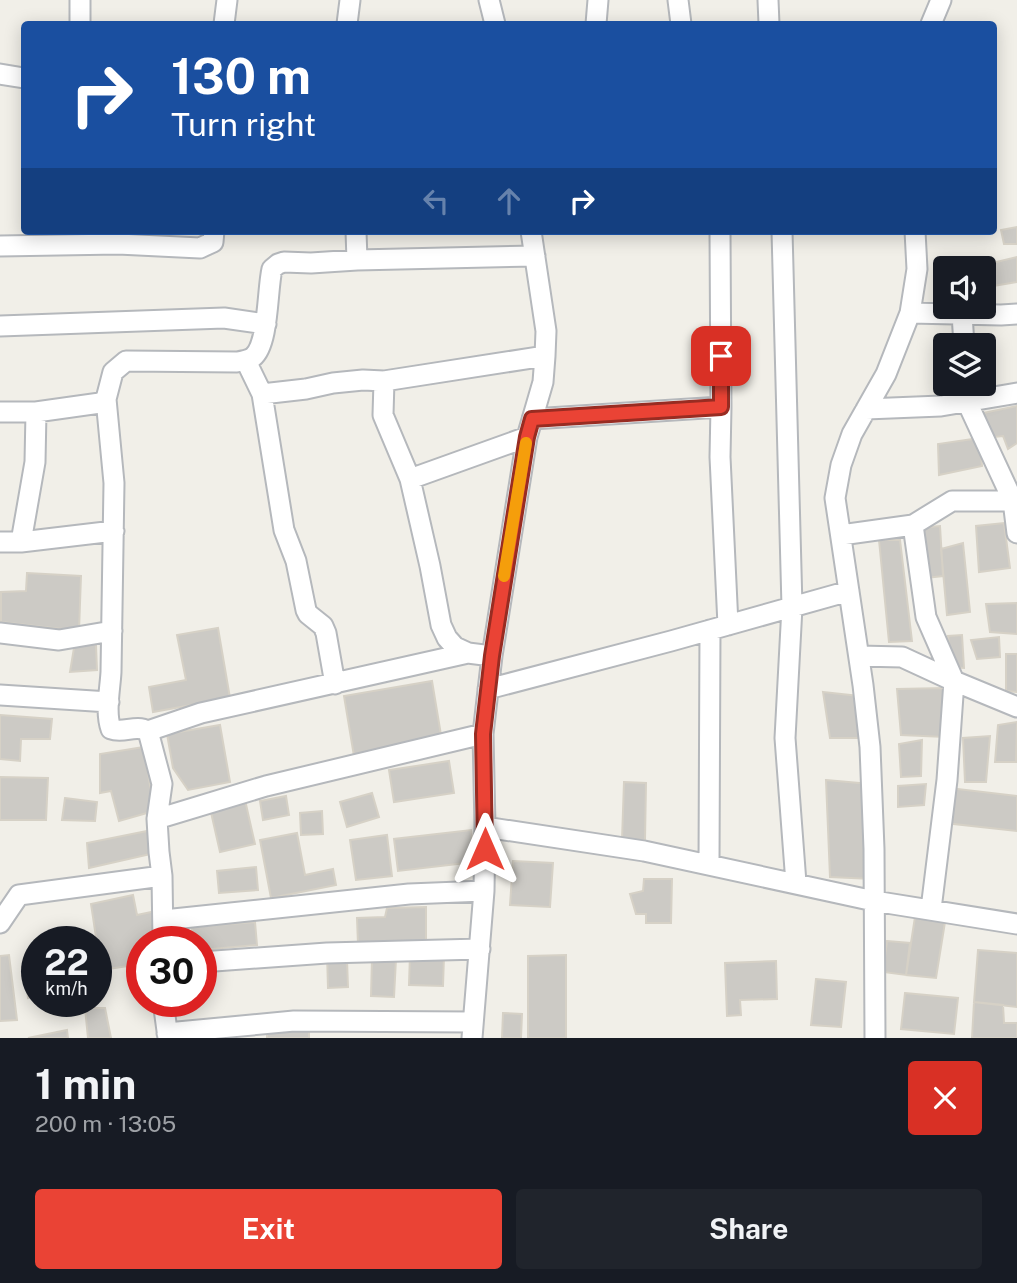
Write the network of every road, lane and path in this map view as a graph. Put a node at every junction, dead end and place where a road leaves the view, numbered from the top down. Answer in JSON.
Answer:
{"nodes":[{"id":1,"x":80,"y":0,"type":"edge"},
{"id":2,"x":227,"y":0,"type":"edge"},
{"id":3,"x":350,"y":0,"type":"edge"},
{"id":4,"x":489,"y":0,"type":"edge"},
{"id":5,"x":598,"y":0,"type":"edge"},
{"id":6,"x":678,"y":0,"type":"edge"},
{"id":7,"x":768,"y":0,"type":"edge"},
{"id":8,"x":941,"y":0,"type":"edge"},
{"id":9,"x":80,"y":21,"type":"edge"},
{"id":10,"x":225,"y":21,"type":"edge"},
{"id":11,"x":347,"y":21,"type":"edge"},
{"id":12,"x":494,"y":21,"type":"edge"},
{"id":13,"x":596,"y":21,"type":"edge"},
{"id":14,"x":681,"y":21,"type":"edge"},
{"id":15,"x":769,"y":21,"type":"edge"},
{"id":16,"x":932,"y":21,"type":"edge"},
{"id":17,"x":0,"y":75,"type":"edge"},
{"id":18,"x":21,"y":78,"type":"edge"},
{"id":19,"x":214,"y":235,"type":"edge"},
{"id":20,"x":356,"y":235,"type":"edge"},
{"id":21,"x":532,"y":235,"type":"edge"},
{"id":22,"x":720,"y":235,"type":"edge"},
{"id":23,"x":782,"y":235,"type":"edge"},
{"id":24,"x":915,"y":235,"type":"edge"},
{"id":25,"x":0,"y":246,"type":"edge"},
{"id":26,"x":535,"y":256,"type":"junction"},
{"id":27,"x":357,"y":260,"type":"junction"},
{"id":28,"x":910,"y":313,"type":"junction"},
{"id":29,"x":933,"y":313,"type":"edge"},
{"id":30,"x":996,"y":314,"type":"edge"},
{"id":31,"x":1017,"y":314,"type":"edge"},
{"id":32,"x":266,"y":324,"type":"junction"},
{"id":33,"x":0,"y":326,"type":"edge"},
{"id":34,"x":545,"y":356,"type":"junction"},
{"id":35,"x":246,"y":361,"type":"junction"},
{"id":36,"x":384,"y":381,"type":"junction"},
{"id":37,"x":996,"y":393,"type":"edge"},
{"id":38,"x":1017,"y":393,"type":"edge"},
{"id":39,"x":262,"y":394,"type":"junction"},
{"id":40,"x":960,"y":396,"type":"edge"},
{"id":41,"x":967,"y":396,"type":"edge"},
{"id":42,"x":106,"y":400,"type":"junction"},
{"id":43,"x":721,"y":407,"type":"junction"},
{"id":44,"x":866,"y":409,"type":"junction"},
{"id":45,"x":0,"y":412,"type":"edge"},
{"id":46,"x":36,"y":412,"type":"junction"},
{"id":47,"x":529,"y":428,"type":"junction"},
{"id":48,"x":410,"y":479,"type":"junction"},
{"id":49,"x":1015,"y":503,"type":"edge"},
{"id":50,"x":913,"y":525,"type":"junction"},
{"id":51,"x":114,"y":531,"type":"junction"},
{"id":52,"x":1017,"y":533,"type":"edge"},
{"id":53,"x":841,"y":535,"type":"junction"},
{"id":54,"x":0,"y":542,"type":"edge"},
{"id":55,"x":20,"y":542,"type":"junction"},
{"id":56,"x":849,"y":591,"type":"junction"},
{"id":57,"x":792,"y":607,"type":"junction"},
{"id":58,"x":719,"y":628,"type":"junction"},
{"id":59,"x":112,"y":631,"type":"junction"},
{"id":60,"x":0,"y":633,"type":"edge"},
{"id":61,"x":468,"y":653,"type":"junction"},
{"id":62,"x":492,"y":656,"type":"junction"},
{"id":63,"x":859,"y":656,"type":"junction"},
{"id":64,"x":954,"y":681,"type":"junction"},
{"id":65,"x":335,"y":684,"type":"junction"},
{"id":66,"x":488,"y":690,"type":"junction"},
{"id":67,"x":0,"y":695,"type":"edge"},
{"id":68,"x":108,"y":702,"type":"junction"},
{"id":69,"x":1017,"y":708,"type":"edge"},
{"id":70,"x":148,"y":731,"type":"junction"},
{"id":71,"x":483,"y":734,"type":"junction"},
{"id":72,"x":157,"y":819,"type":"junction"},
{"id":73,"x":485,"y":827,"type":"junction"},
{"id":74,"x":709,"y":865,"type":"junction"},
{"id":75,"x":162,"y":876,"type":"junction"},
{"id":76,"x":796,"y":883,"type":"junction"},
{"id":77,"x":484,"y":891,"type":"junction"},
{"id":78,"x":874,"y":901,"type":"junction"},
{"id":79,"x":931,"y":909,"type":"junction"},
{"id":80,"x":164,"y":920,"type":"junction"},
{"id":81,"x":0,"y":923,"type":"edge"},
{"id":82,"x":1017,"y":924,"type":"edge"},
{"id":83,"x":164,"y":926,"type":"edge"},
{"id":84,"x":480,"y":949,"type":"junction"},
{"id":85,"x":217,"y":961,"type":"edge"},
{"id":86,"x":165,"y":1017,"type":"edge"},
{"id":87,"x":472,"y":1030,"type":"edge"},
{"id":88,"x":167,"y":1036,"type":"edge"},
{"id":89,"x":875,"y":1038,"type":"edge"}],
"edges":[{"from":1,"to":9,"type":"street"},
{"from":2,"to":10,"type":"street"},
{"from":3,"to":11,"type":"street"},
{"from":4,"to":12,"type":"street"},
{"from":5,"to":13,"type":"street"},
{"from":6,"to":14,"type":"street"},
{"from":7,"to":15,"type":"street"},
{"from":8,"to":16,"type":"street"},
{"from":17,"to":18,"type":"street"},
{"from":19,"to":25,"type":"street"},
{"from":20,"to":27,"type":"street"},
{"from":21,"to":26,"type":"street"},
{"from":22,"to":43,"type":"street"},
{"from":23,"to":57,"type":"street"},
{"from":24,"to":28,"type":"street"},
{"from":26,"to":27,"type":"street"},
{"from":26,"to":34,"type":"street"},
{"from":27,"to":32,"type":"street"},
{"from":28,"to":29,"type":"street"},
{"from":28,"to":44,"type":"street"},
{"from":30,"to":31,"type":"street"},
{"from":32,"to":33,"type":"street"},
{"from":32,"to":35,"type":"street"},
{"from":34,"to":36,"type":"street"},
{"from":34,"to":47,"type":"street"},
{"from":35,"to":39,"type":"street"},
{"from":35,"to":42,"type":"street"},
{"from":36,"to":39,"type":"street"},
{"from":36,"to":48,"type":"street"},
{"from":37,"to":38,"type":"street"},
{"from":39,"to":65,"type":"street"},
{"from":40,"to":44,"type":"street"},
{"from":41,"to":49,"type":"street"},
{"from":42,"to":46,"type":"street"},
{"from":42,"to":51,"type":"street"},
{"from":43,"to":47,"type":"street"},
{"from":43,"to":58,"type":"street"},
{"from":44,"to":53,"type":"street"},
{"from":45,"to":46,"type":"street"},
{"from":46,"to":55,"type":"street"},
{"from":47,"to":48,"type":"street"},
{"from":47,"to":62,"type":"street"},
{"from":48,"to":61,"type":"street"},
{"from":49,"to":50,"type":"street"},
{"from":49,"to":52,"type":"street"},
{"from":50,"to":53,"type":"street"},
{"from":50,"to":64,"type":"street"},
{"from":51,"to":55,"type":"street"},
{"from":51,"to":59,"type":"street"},
{"from":53,"to":56,"type":"street"},
{"from":54,"to":55,"type":"street"},
{"from":56,"to":57,"type":"street"},
{"from":56,"to":63,"type":"street"},
{"from":57,"to":58,"type":"street"},
{"from":57,"to":76,"type":"street"},
{"from":58,"to":66,"type":"street"},
{"from":58,"to":74,"type":"street"},
{"from":59,"to":60,"type":"street"},
{"from":59,"to":68,"type":"street"},
{"from":61,"to":62,"type":"street"},
{"from":61,"to":65,"type":"street"},
{"from":62,"to":66,"type":"street"},
{"from":63,"to":64,"type":"street"},
{"from":63,"to":78,"type":"street"},
{"from":64,"to":69,"type":"street"},
{"from":64,"to":79,"type":"street"},
{"from":65,"to":70,"type":"street"},
{"from":66,"to":71,"type":"street"},
{"from":67,"to":68,"type":"street"},
{"from":68,"to":70,"type":"street"},
{"from":70,"to":72,"type":"street"},
{"from":71,"to":72,"type":"street"},
{"from":71,"to":73,"type":"street"},
{"from":72,"to":75,"type":"street"},
{"from":73,"to":74,"type":"street"},
{"from":73,"to":77,"type":"street"},
{"from":74,"to":76,"type":"street"},
{"from":75,"to":80,"type":"street"},
{"from":75,"to":81,"type":"street"},
{"from":76,"to":78,"type":"street"},
{"from":77,"to":80,"type":"street"},
{"from":77,"to":84,"type":"street"},
{"from":78,"to":79,"type":"street"},
{"from":78,"to":89,"type":"street"},
{"from":79,"to":82,"type":"street"},
{"from":80,"to":83,"type":"street"},
{"from":84,"to":85,"type":"street"},
{"from":84,"to":87,"type":"street"},
{"from":86,"to":88,"type":"street"},
{"from":87,"to":88,"type":"street"}]}
